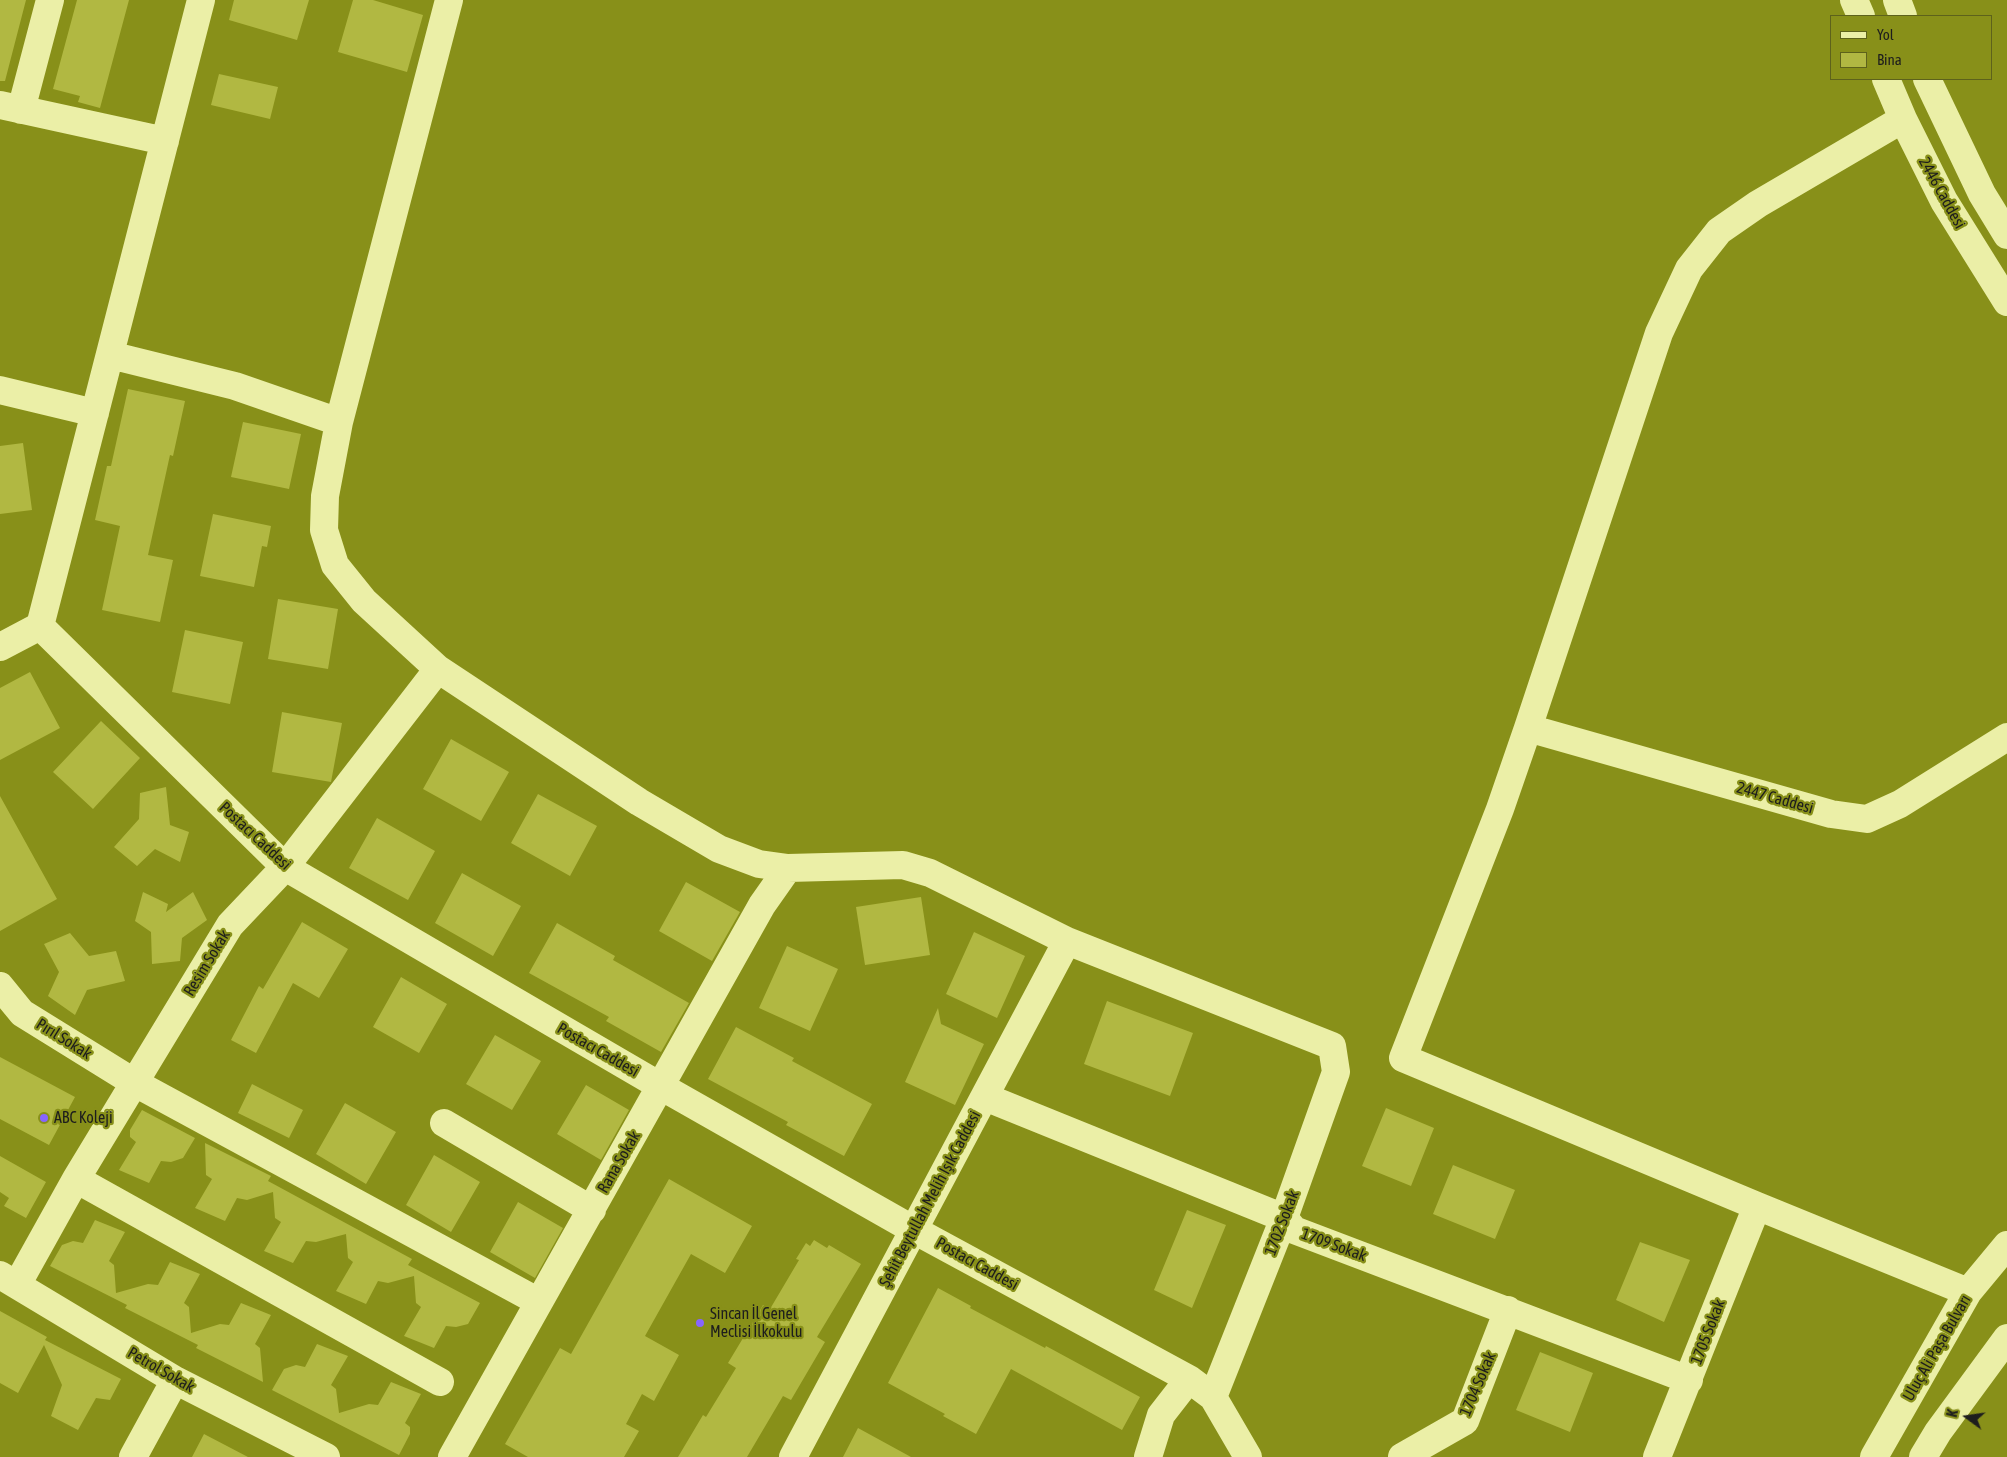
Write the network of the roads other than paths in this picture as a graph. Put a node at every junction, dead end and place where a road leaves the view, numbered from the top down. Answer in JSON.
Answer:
{"nodes":[{"id":1,"x":50,"y":0,"type":"edge"},
{"id":2,"x":201,"y":0,"type":"edge"},
{"id":3,"x":449,"y":0,"type":"edge"},
{"id":4,"x":1854,"y":0,"type":"edge"},
{"id":5,"x":1896,"y":0,"type":"edge"},
{"id":6,"x":1861,"y":15,"type":"edge"},
{"id":7,"x":1903,"y":15,"type":"edge"},
{"id":8,"x":1886,"y":80,"type":"edge"},
{"id":9,"x":1927,"y":80,"type":"edge"},
{"id":10,"x":11,"y":107,"type":"edge"},
{"id":11,"x":1903,"y":119,"type":"junction"},
{"id":12,"x":165,"y":142,"type":"junction"},
{"id":13,"x":2007,"y":235,"type":"edge"},
{"id":14,"x":2007,"y":302,"type":"edge"},
{"id":15,"x":110,"y":355,"type":"junction"},
{"id":16,"x":0,"y":390,"type":"edge"},
{"id":17,"x":95,"y":413,"type":"junction"},
{"id":18,"x":339,"y":422,"type":"junction"},
{"id":19,"x":40,"y":626,"type":"junction"},
{"id":20,"x":0,"y":647,"type":"edge"},
{"id":21,"x":438,"y":670,"type":"junction"},
{"id":22,"x":1528,"y":728,"type":"junction"},
{"id":23,"x":2007,"y":737,"type":"edge"},
{"id":24,"x":285,"y":868,"type":"junction"},
{"id":25,"x":788,"y":868,"type":"junction"},
{"id":26,"x":1067,"y":941,"type":"junction"},
{"id":27,"x":0,"y":986,"type":"edge"},
{"id":28,"x":135,"y":1083,"type":"junction"},
{"id":29,"x":662,"y":1087,"type":"junction"},
{"id":30,"x":985,"y":1097,"type":"junction"},
{"id":31,"x":444,"y":1123,"type":"dead end"},
{"id":32,"x":76,"y":1179,"type":"junction"},
{"id":33,"x":1757,"y":1206,"type":"junction"},
{"id":34,"x":592,"y":1210,"type":"junction"},
{"id":35,"x":1284,"y":1218,"type":"junction"},
{"id":36,"x":914,"y":1230,"type":"junction"},
{"id":37,"x":2007,"y":1245,"type":"edge"},
{"id":38,"x":9,"y":1280,"type":"edge"},
{"id":39,"x":1968,"y":1292,"type":"junction"},
{"id":40,"x":539,"y":1302,"type":"junction"},
{"id":41,"x":1508,"y":1310,"type":"junction"},
{"id":42,"x":2007,"y":1338,"type":"edge"},
{"id":43,"x":1189,"y":1379,"type":"junction"},
{"id":44,"x":176,"y":1380,"type":"junction"},
{"id":45,"x":1689,"y":1380,"type":"junction"},
{"id":46,"x":440,"y":1382,"type":"dead end"},
{"id":47,"x":1214,"y":1397,"type":"junction"},
{"id":48,"x":133,"y":1457,"type":"edge"},
{"id":49,"x":326,"y":1457,"type":"edge"},
{"id":50,"x":452,"y":1457,"type":"edge"},
{"id":51,"x":793,"y":1457,"type":"edge"},
{"id":52,"x":1148,"y":1457,"type":"edge"},
{"id":53,"x":1248,"y":1457,"type":"edge"},
{"id":54,"x":1402,"y":1457,"type":"edge"},
{"id":55,"x":1657,"y":1457,"type":"edge"},
{"id":56,"x":1874,"y":1457,"type":"edge"},
{"id":57,"x":1923,"y":1457,"type":"edge"}],
"edges":[{"from":1,"to":10,"type":"street"},
{"from":2,"to":12,"type":"street"},
{"from":3,"to":18,"type":"street"},
{"from":4,"to":6,"type":"street"},
{"from":5,"to":7,"type":"street"},
{"from":8,"to":11,"type":"street","name":"2446 Caddesi"},
{"from":9,"to":13,"type":"street"},
{"from":10,"to":12,"type":"street"},
{"from":11,"to":14,"type":"street","name":"2446 Caddesi"},
{"from":11,"to":22,"type":"street"},
{"from":12,"to":15,"type":"street"},
{"from":15,"to":17,"type":"street"},
{"from":15,"to":18,"type":"street"},
{"from":16,"to":17,"type":"street"},
{"from":17,"to":19,"type":"street"},
{"from":18,"to":21,"type":"street"},
{"from":19,"to":20,"type":"street"},
{"from":19,"to":24,"type":"street","name":"Postacı Caddesi"},
{"from":21,"to":24,"type":"street","name":"Resim Sokak"},
{"from":21,"to":25,"type":"street"},
{"from":22,"to":23,"type":"street","name":"2447 Caddesi"},
{"from":22,"to":33,"type":"street"},
{"from":24,"to":28,"type":"street","name":"Resim Sokak"},
{"from":24,"to":29,"type":"street","name":"Postacı Caddesi"},
{"from":25,"to":26,"type":"street"},
{"from":25,"to":29,"type":"street","name":"Rana Sokak"},
{"from":26,"to":30,"type":"street","name":"Şehit Beytullah Melih Işık Caddesi"},
{"from":26,"to":35,"type":"street","name":"1702 Sokak"},
{"from":27,"to":28,"type":"street","name":"Pırıl Sokak"},
{"from":28,"to":32,"type":"street","name":"Resim Sokak"},
{"from":28,"to":40,"type":"street","name":"Pırıl Sokak"},
{"from":29,"to":34,"type":"street","name":"Rana Sokak"},
{"from":29,"to":36,"type":"street","name":"Postacı Caddesi"},
{"from":30,"to":35,"type":"street","name":"1709 Sokak"},
{"from":30,"to":36,"type":"street","name":"Şehit Beytullah Melih Işık Caddesi"},
{"from":31,"to":34,"type":"street"},
{"from":32,"to":38,"type":"street","name":"Resim Sokak"},
{"from":32,"to":46,"type":"street"},
{"from":33,"to":39,"type":"street"},
{"from":33,"to":45,"type":"street","name":"1705 Sokak"},
{"from":34,"to":40,"type":"street","name":"Rana Sokak"},
{"from":35,"to":41,"type":"street","name":"1709 Sokak"},
{"from":35,"to":47,"type":"street","name":"1702 Sokak"},
{"from":36,"to":43,"type":"street","name":"Postacı Caddesi"},
{"from":36,"to":51,"type":"street","name":"Şehit Beytullah Melih Işık Caddesi"},
{"from":37,"to":39,"type":"street","name":"Uluç Ali Paşa Bulvarı"},
{"from":38,"to":44,"type":"street","name":"Petrol Sokak"},
{"from":39,"to":56,"type":"street","name":"Uluç Ali Paşa Bulvarı"},
{"from":40,"to":50,"type":"street","name":"Rana Sokak"},
{"from":41,"to":45,"type":"street","name":"1709 Sokak"},
{"from":41,"to":54,"type":"street","name":"1704 Sokak"},
{"from":42,"to":57,"type":"street"},
{"from":43,"to":47,"type":"street","name":"Postacı Caddesi"},
{"from":43,"to":52,"type":"street"},
{"from":44,"to":48,"type":"street"},
{"from":44,"to":49,"type":"street","name":"Petrol Sokak"},
{"from":45,"to":55,"type":"street","name":"1705 Sokak"},
{"from":47,"to":53,"type":"street"}]}
